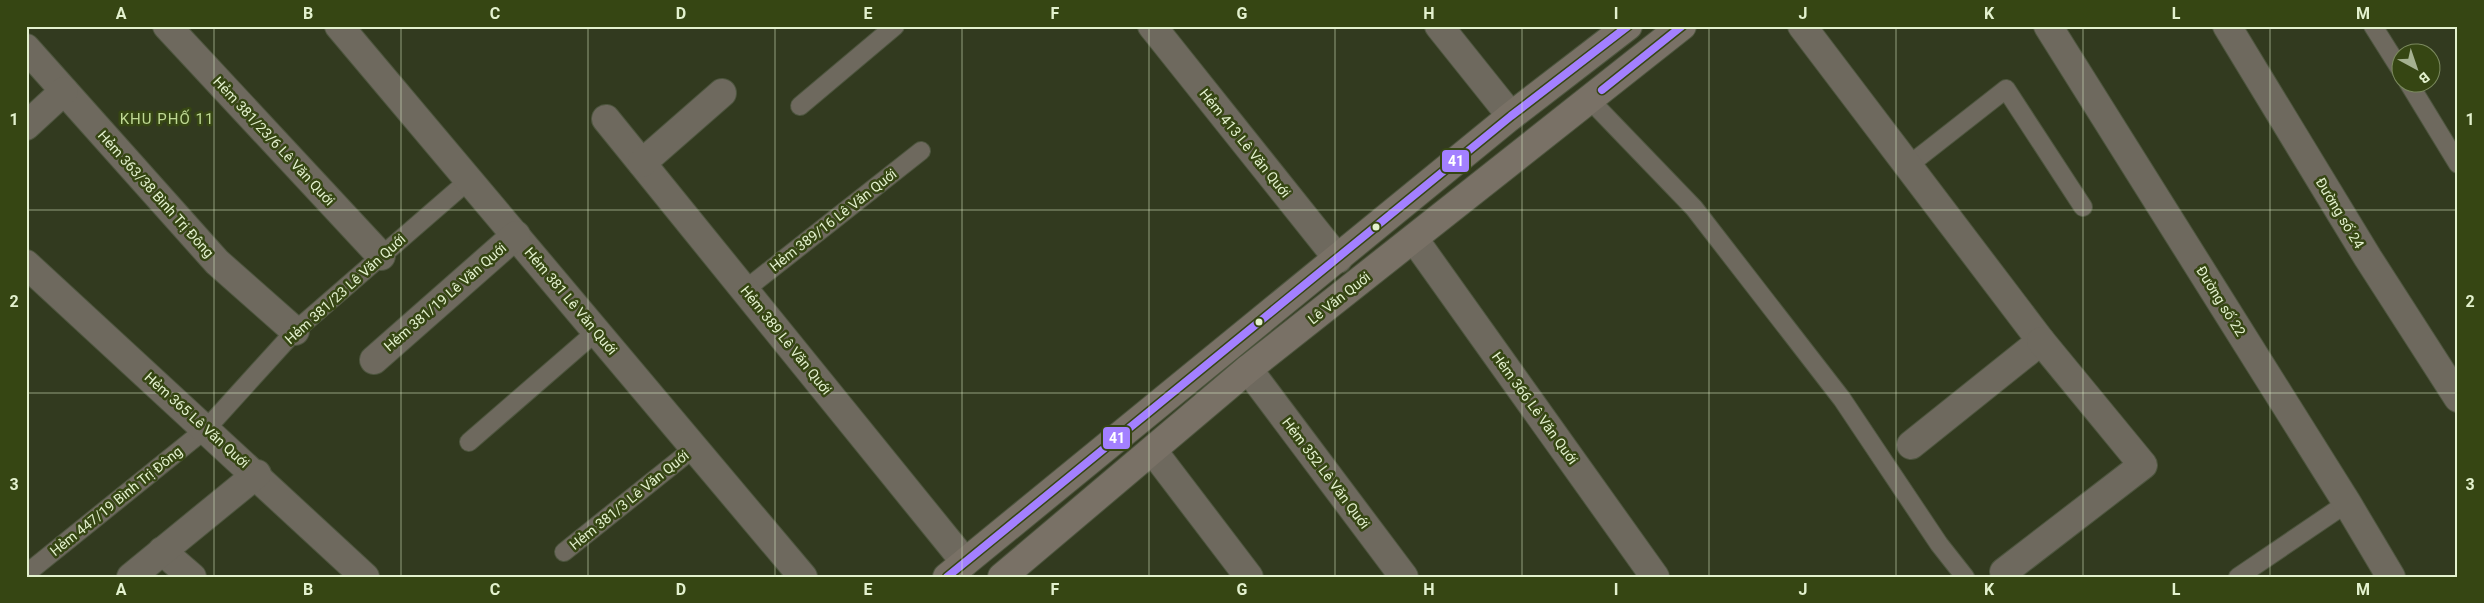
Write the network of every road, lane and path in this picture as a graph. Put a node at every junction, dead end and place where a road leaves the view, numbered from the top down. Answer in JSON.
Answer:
{"nodes":[{"id":1,"x":167,"y":26,"type":"edge"},
{"id":2,"x":339,"y":26,"type":"edge"},
{"id":3,"x":895,"y":26,"type":"edge"},
{"id":4,"x":1152,"y":26,"type":"edge"},
{"id":5,"x":1439,"y":26,"type":"edge"},
{"id":6,"x":1628,"y":26,"type":"edge"},
{"id":7,"x":1682,"y":26,"type":"edge"},
{"id":8,"x":1802,"y":26,"type":"edge"},
{"id":9,"x":2048,"y":26,"type":"edge"},
{"id":10,"x":2227,"y":26,"type":"edge"},
{"id":11,"x":2373,"y":26,"type":"edge"},
{"id":12,"x":26,"y":48,"type":"edge"},
{"id":13,"x":2392,"y":56,"type":"edge"},
{"id":14,"x":1569,"y":74,"type":"junction"},
{"id":15,"x":64,"y":91,"type":"junction"},
{"id":16,"x":2414,"y":92,"type":"edge"},
{"id":17,"x":722,"y":93,"type":"dead end"},
{"id":18,"x":1590,"y":100,"type":"junction"},
{"id":19,"x":800,"y":106,"type":"dead end"},
{"id":20,"x":1511,"y":116,"type":"junction"},
{"id":21,"x":606,"y":119,"type":"dead end"},
{"id":22,"x":26,"y":126,"type":"edge"},
{"id":23,"x":920,"y":151,"type":"dead end"},
{"id":24,"x":642,"y":163,"type":"junction"},
{"id":25,"x":2458,"y":164,"type":"edge"},
{"id":26,"x":1908,"y":165,"type":"junction"},
{"id":27,"x":470,"y":180,"type":"junction"},
{"id":28,"x":2083,"y":207,"type":"dead end"},
{"id":29,"x":516,"y":235,"type":"junction"},
{"id":30,"x":1414,"y":239,"type":"junction"},
{"id":31,"x":382,"y":256,"type":"junction"},
{"id":32,"x":1338,"y":259,"type":"junction"},
{"id":33,"x":26,"y":264,"type":"edge"},
{"id":34,"x":746,"y":289,"type":"junction"},
{"id":35,"x":295,"y":331,"type":"junction"},
{"id":36,"x":597,"y":331,"type":"junction"},
{"id":37,"x":2041,"y":341,"type":"junction"},
{"id":38,"x":374,"y":360,"type":"dead end"},
{"id":39,"x":1248,"y":369,"type":"junction"},
{"id":40,"x":2458,"y":398,"type":"edge"},
{"id":41,"x":1133,"y":425,"type":"junction"},
{"id":42,"x":206,"y":428,"type":"junction"},
{"id":43,"x":469,"y":442,"type":"dead end"},
{"id":44,"x":1911,"y":445,"type":"dead end"},
{"id":45,"x":694,"y":448,"type":"junction"},
{"id":46,"x":1153,"y":451,"type":"junction"},
{"id":47,"x":257,"y":474,"type":"junction"},
{"id":48,"x":2347,"y":503,"type":"junction"},
{"id":49,"x":162,"y":551,"type":"junction"},
{"id":50,"x":564,"y":552,"type":"dead end"},
{"id":51,"x":956,"y":570,"type":"edge"},
{"id":52,"x":2004,"y":572,"type":"dead end"},
{"id":53,"x":26,"y":574,"type":"edge"},
{"id":54,"x":131,"y":577,"type":"edge"},
{"id":55,"x":192,"y":577,"type":"edge"},
{"id":56,"x":366,"y":577,"type":"edge"},
{"id":57,"x":803,"y":577,"type":"edge"},
{"id":58,"x":1002,"y":577,"type":"edge"},
{"id":59,"x":1249,"y":577,"type":"edge"},
{"id":60,"x":1404,"y":577,"type":"edge"},
{"id":61,"x":1655,"y":577,"type":"edge"},
{"id":62,"x":1966,"y":577,"type":"edge"},
{"id":63,"x":2238,"y":577,"type":"edge"},
{"id":64,"x":2391,"y":577,"type":"edge"}],
"edges":[{"from":1,"to":31,"type":"street","name":"Hẻm 381/23/6 Lê Văn Quới"},
{"from":2,"to":27,"type":"street","name":"Hẻm 381 Lê Văn Quới"},
{"from":3,"to":19,"type":"lane"},
{"from":4,"to":32,"type":"street","name":"Hẻm 413 Lê Văn Quới"},
{"from":5,"to":20,"type":"street"},
{"from":6,"to":14,"type":"main road"},
{"from":7,"to":18,"type":"main road","name":"Lê Văn Quới"},
{"from":8,"to":26,"type":"street"},
{"from":9,"to":48,"type":"street","name":"Đường số 22"},
{"from":10,"to":40,"type":"street","name":"Đường số 24"},
{"from":11,"to":13,"type":"lane"},
{"from":12,"to":15,"type":"street","name":"Hẻm 363/38 Bình Trị Đông"},
{"from":14,"to":18,"type":"main road"},
{"from":14,"to":20,"type":"main road"},
{"from":15,"to":22,"type":"street"},
{"from":15,"to":35,"type":"street","name":"Hẻm 363/38 Bình Trị Đông"},
{"from":16,"to":25,"type":"lane"},
{"from":17,"to":24,"type":"street"},
{"from":18,"to":30,"type":"main road","name":"Lê Văn Quới"},
{"from":18,"to":62,"type":"lane"},
{"from":20,"to":32,"type":"main road"},
{"from":21,"to":24,"type":"street","name":"Hẻm 389 Lê Văn Quới"},
{"from":23,"to":34,"type":"lane","name":"Hẻm 389/16 Lê Văn Quới"},
{"from":24,"to":34,"type":"street","name":"Hẻm 389 Lê Văn Quới"},
{"from":26,"to":28,"type":"lane"},
{"from":26,"to":37,"type":"street"},
{"from":27,"to":29,"type":"street","name":"Hẻm 381 Lê Văn Quới"},
{"from":27,"to":31,"type":"lane","name":"Hẻm 381/23 Lê Văn Quới"},
{"from":29,"to":36,"type":"street","name":"Hẻm 381 Lê Văn Quới"},
{"from":29,"to":38,"type":"street","name":"Hẻm 381/19 Lê Văn Quới"},
{"from":30,"to":39,"type":"main road","name":"Lê Văn Quới"},
{"from":30,"to":61,"type":"street","name":"Hẻm 366 Lê Văn Quới"},
{"from":31,"to":35,"type":"lane","name":"Hẻm 381/23 Lê Văn Quới"},
{"from":32,"to":41,"type":"main road"},
{"from":33,"to":42,"type":"street","name":"Hẻm 365 Lê Văn Quới"},
{"from":34,"to":51,"type":"street","name":"Hẻm 389 Lê Văn Quới"},
{"from":35,"to":42,"type":"lane","name":"Hẻm 381/23 Lê Văn Quới"},
{"from":36,"to":43,"type":"lane"},
{"from":36,"to":45,"type":"street","name":"Hẻm 381 Lê Văn Quới"},
{"from":37,"to":44,"type":"street"},
{"from":37,"to":52,"type":"street"},
{"from":39,"to":46,"type":"main road","name":"Lê Văn Quới"},
{"from":39,"to":60,"type":"street","name":"Hẻm 352 Lê Văn Quới"},
{"from":41,"to":46,"type":"main road"},
{"from":41,"to":51,"type":"main road"},
{"from":42,"to":47,"type":"street","name":"Hẻm 365 Lê Văn Quới"},
{"from":42,"to":53,"type":"lane","name":"Hẻm 447/19 Bình Trị Đông"},
{"from":45,"to":50,"type":"lane","name":"Hẻm 381/3 Lê Văn Quới"},
{"from":45,"to":57,"type":"street","name":"Hẻm 381 Lê Văn Quới"},
{"from":46,"to":58,"type":"main road","name":"Lê Văn Quới"},
{"from":46,"to":59,"type":"street"},
{"from":47,"to":49,"type":"street"},
{"from":47,"to":56,"type":"street","name":"Hẻm 365 Lê Văn Quới"},
{"from":48,"to":63,"type":"lane"},
{"from":48,"to":64,"type":"street","name":"Đường số 22"},
{"from":49,"to":54,"type":"street"},
{"from":49,"to":55,"type":"street"}]}
